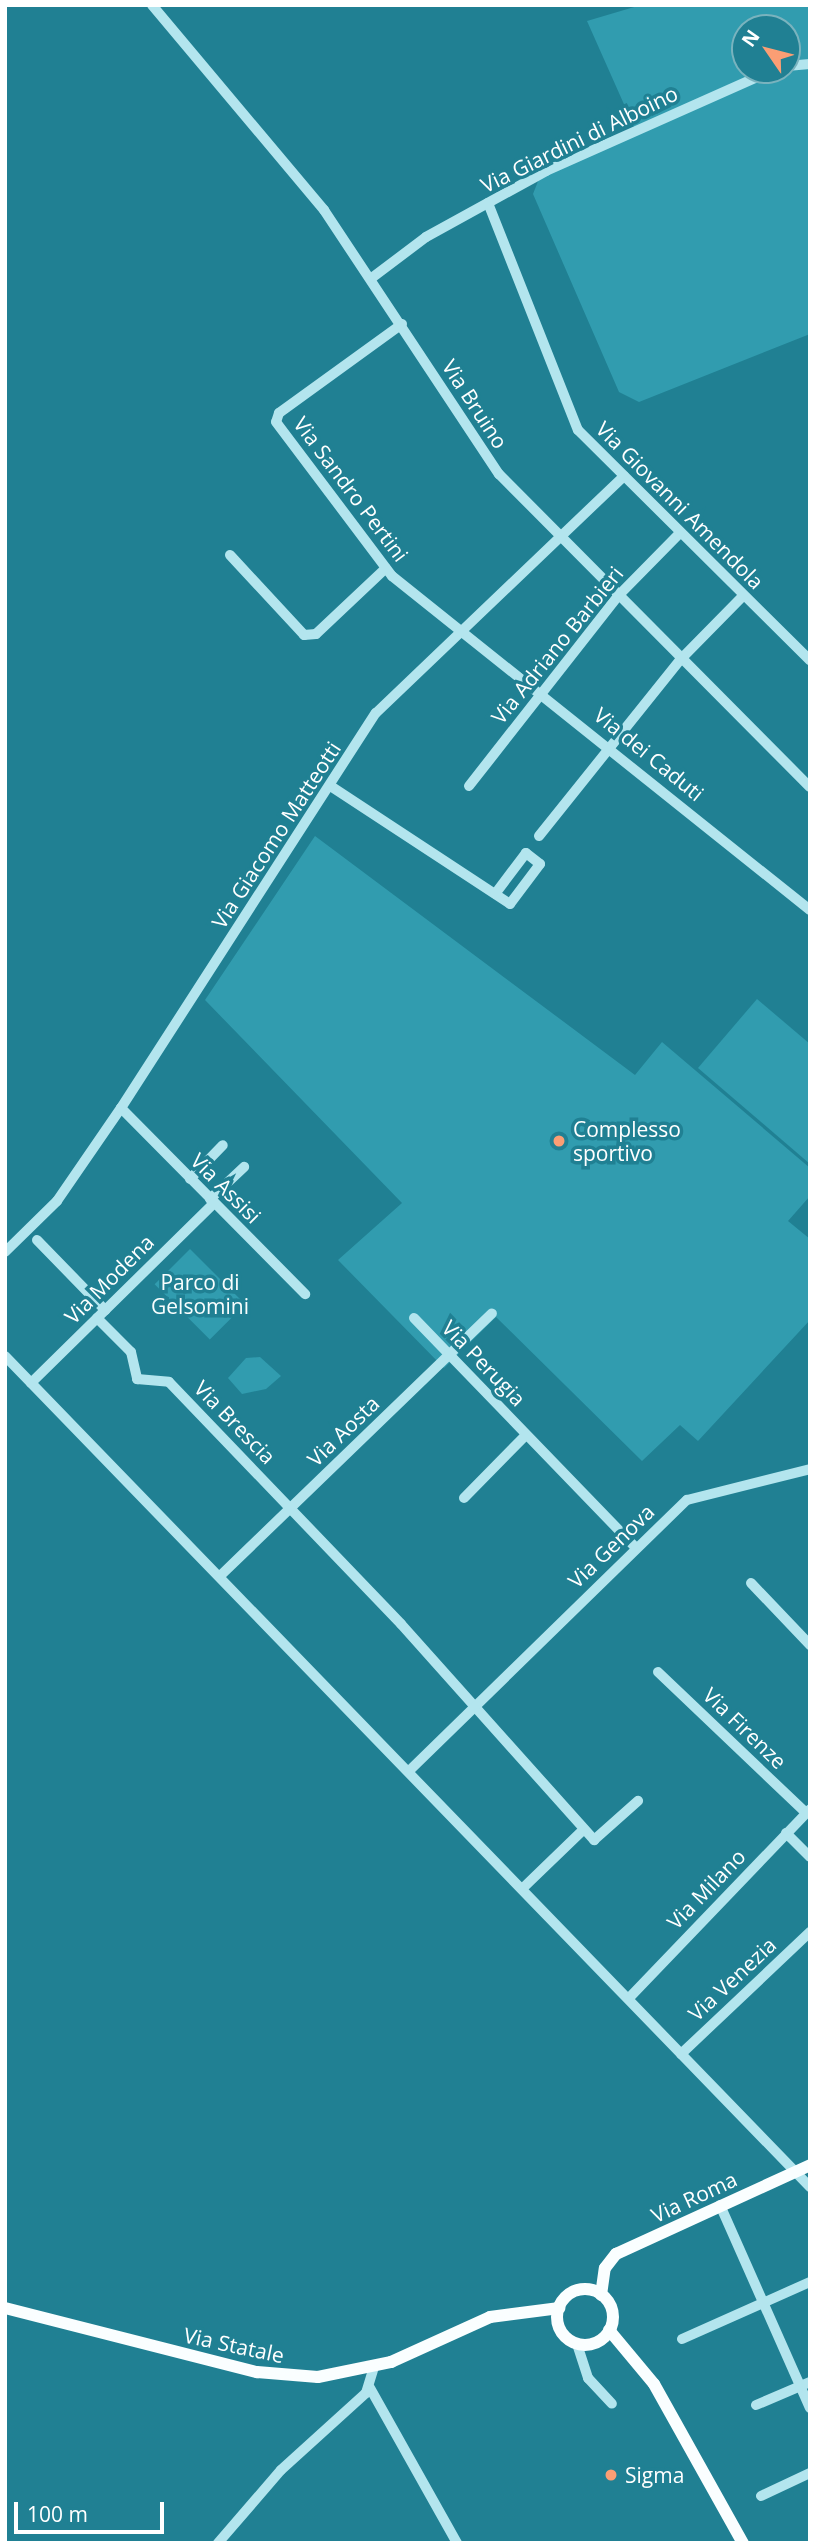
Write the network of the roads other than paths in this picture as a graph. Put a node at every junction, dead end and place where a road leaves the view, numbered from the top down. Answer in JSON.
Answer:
{"nodes":[{"id":1,"x":152,"y":5,"type":"edge"},
{"id":2,"x":743,"y":84,"type":"edge"},
{"id":3,"x":488,"y":203,"type":"junction"},
{"id":4,"x":373,"y":277,"type":"junction"},
{"id":5,"x":402,"y":324,"type":"junction"},
{"id":6,"x":624,"y":476,"type":"junction"},
{"id":7,"x":680,"y":533,"type":"junction"},
{"id":8,"x":561,"y":540,"type":"junction"},
{"id":9,"x":230,"y":555,"type":"dead end"},
{"id":10,"x":386,"y":568,"type":"junction"},
{"id":11,"x":618,"y":596,"type":"junction"},
{"id":12,"x":743,"y":596,"type":"junction"},
{"id":13,"x":464,"y":628,"type":"junction"},
{"id":14,"x":681,"y":659,"type":"junction"},
{"id":15,"x":810,"y":660,"type":"edge"},
{"id":16,"x":540,"y":691,"type":"junction"},
{"id":17,"x":610,"y":748,"type":"junction"},
{"id":18,"x":808,"y":783,"type":"edge"},
{"id":19,"x":469,"y":786,"type":"dead end"},
{"id":20,"x":332,"y":787,"type":"junction"},
{"id":21,"x":539,"y":836,"type":"dead end"},
{"id":22,"x":495,"y":894,"type":"junction"},
{"id":23,"x":810,"y":910,"type":"edge"},
{"id":24,"x":121,"y":1108,"type":"junction"},
{"id":25,"x":223,"y":1145,"type":"dead end"},
{"id":26,"x":244,"y":1167,"type":"dead end"},
{"id":27,"x":190,"y":1179,"type":"junction"},
{"id":28,"x":212,"y":1201,"type":"junction"},
{"id":29,"x":37,"y":1240,"type":"dead end"},
{"id":30,"x":5,"y":1252,"type":"edge"},
{"id":31,"x":305,"y":1294,"type":"dead end"},
{"id":32,"x":101,"y":1314,"type":"junction"},
{"id":33,"x":492,"y":1314,"type":"dead end"},
{"id":34,"x":414,"y":1318,"type":"dead end"},
{"id":35,"x":450,"y":1355,"type":"junction"},
{"id":36,"x":5,"y":1356,"type":"edge"},
{"id":37,"x":31,"y":1383,"type":"junction"},
{"id":38,"x":526,"y":1435,"type":"junction"},
{"id":39,"x":810,"y":1469,"type":"edge"},
{"id":40,"x":464,"y":1498,"type":"dead end"},
{"id":41,"x":291,"y":1507,"type":"junction"},
{"id":42,"x":636,"y":1548,"type":"junction"},
{"id":43,"x":220,"y":1576,"type":"junction"},
{"id":44,"x":751,"y":1583,"type":"dead end"},
{"id":45,"x":810,"y":1645,"type":"edge"},
{"id":46,"x":658,"y":1672,"type":"dead end"},
{"id":47,"x":471,"y":1709,"type":"junction"},
{"id":48,"x":410,"y":1770,"type":"junction"},
{"id":49,"x":638,"y":1801,"type":"dead end"},
{"id":50,"x":807,"y":1810,"type":"edge"},
{"id":51,"x":584,"y":1829,"type":"junction"},
{"id":52,"x":786,"y":1833,"type":"junction"},
{"id":53,"x":810,"y":1857,"type":"edge"},
{"id":54,"x":524,"y":1887,"type":"junction"},
{"id":55,"x":810,"y":1932,"type":"edge"},
{"id":56,"x":630,"y":1997,"type":"junction"},
{"id":57,"x":681,"y":2054,"type":"junction"},
{"id":58,"x":810,"y":2165,"type":"edge"},
{"id":59,"x":795,"y":2171,"type":"junction"},
{"id":60,"x":810,"y":2187,"type":"edge"},
{"id":61,"x":720,"y":2205,"type":"junction"},
{"id":62,"x":603,"y":2273,"type":"junction"},
{"id":63,"x":810,"y":2282,"type":"edge"},
{"id":64,"x":583,"y":2290,"type":"junction"},
{"id":65,"x":601,"y":2295,"type":"junction"},
{"id":66,"x":763,"y":2303,"type":"junction"},
{"id":67,"x":5,"y":2308,"type":"edge"},
{"id":68,"x":559,"y":2308,"type":"junction"},
{"id":69,"x":533,"y":2314,"type":"junction"},
{"id":70,"x":558,"y":2325,"type":"junction"},
{"id":71,"x":609,"y":2330,"type":"junction"},
{"id":72,"x":682,"y":2339,"type":"dead end"},
{"id":73,"x":595,"y":2342,"type":"junction"},
{"id":74,"x":577,"y":2344,"type":"junction"},
{"id":75,"x":620,"y":2347,"type":"junction"},
{"id":76,"x":374,"y":2367,"type":"junction"},
{"id":77,"x":805,"y":2384,"type":"edge"},
{"id":78,"x":370,"y":2388,"type":"junction"},
{"id":79,"x":612,"y":2404,"type":"dead end"},
{"id":80,"x":756,"y":2405,"type":"dead end"},
{"id":81,"x":810,"y":2408,"type":"edge"},
{"id":82,"x":810,"y":2473,"type":"edge"},
{"id":83,"x":761,"y":2496,"type":"dead end"},
{"id":84,"x":218,"y":2543,"type":"edge"},
{"id":85,"x":457,"y":2543,"type":"edge"},
{"id":86,"x":743,"y":2543,"type":"edge"}],
"edges":[{"from":1,"to":4,"type":"street","name":"Via Bruino"},
{"from":2,"to":3,"type":"street","name":"Via Giardini di Alboino"},
{"from":3,"to":4,"type":"street","name":"Via Giardini di Alboino"},
{"from":3,"to":6,"type":"street","name":"Via Giovanni Amendola"},
{"from":4,"to":5,"type":"street","name":"Via Bruino"},
{"from":5,"to":8,"type":"street","name":"Via Bruino"},
{"from":5,"to":10,"type":"street","name":"Via Sandro Pertini"},
{"from":6,"to":7,"type":"street","name":"Via Giovanni Amendola"},
{"from":6,"to":8,"type":"street","name":"Via Giacomo Matteotti"},
{"from":7,"to":11,"type":"street","name":"Via Adriano Barbieri"},
{"from":7,"to":12,"type":"street","name":"Via Giovanni Amendola"},
{"from":8,"to":11,"type":"street","name":"Via Bruino"},
{"from":8,"to":13,"type":"street","name":"Via Giacomo Matteotti"},
{"from":9,"to":10,"type":"street"},
{"from":10,"to":13,"type":"street","name":"Via Sandro Pertini"},
{"from":11,"to":14,"type":"street","name":"Via Bruino"},
{"from":11,"to":16,"type":"street","name":"Via Adriano Barbieri"},
{"from":12,"to":14,"type":"street"},
{"from":12,"to":15,"type":"street","name":"Via Giovanni Amendola"},
{"from":13,"to":16,"type":"street","name":"Via dei Caduti"},
{"from":13,"to":20,"type":"street","name":"Via Giacomo Matteotti"},
{"from":14,"to":17,"type":"street"},
{"from":14,"to":18,"type":"street","name":"Via Bruino"},
{"from":16,"to":17,"type":"street","name":"Via dei Caduti"},
{"from":16,"to":19,"type":"street","name":"Via Adriano Barbieri"},
{"from":17,"to":21,"type":"street"},
{"from":17,"to":23,"type":"street","name":"Via dei Caduti"},
{"from":20,"to":22,"type":"street"},
{"from":20,"to":24,"type":"street","name":"Via Giacomo Matteotti"},
{"from":22,"to":22,"type":"street"},
{"from":24,"to":27,"type":"street","name":"Via Assisi"},
{"from":24,"to":30,"type":"street","name":"Via Giacomo Matteotti"},
{"from":25,"to":27,"type":"street"},
{"from":26,"to":28,"type":"street","name":"Via Modena"},
{"from":27,"to":28,"type":"street","name":"Via Assisi"},
{"from":28,"to":31,"type":"street","name":"Via Assisi"},
{"from":28,"to":32,"type":"street","name":"Via Modena"},
{"from":29,"to":32,"type":"street"},
{"from":32,"to":37,"type":"street","name":"Via Modena"},
{"from":32,"to":41,"type":"street","name":"Via Brescia"},
{"from":33,"to":35,"type":"street","name":"Via Aosta"},
{"from":34,"to":35,"type":"street","name":"Via Perugia"},
{"from":35,"to":38,"type":"street","name":"Via Perugia"},
{"from":35,"to":41,"type":"street","name":"Via Aosta"},
{"from":36,"to":37,"type":"street"},
{"from":37,"to":43,"type":"street"},
{"from":38,"to":40,"type":"street","name":"Via Perugia"},
{"from":38,"to":42,"type":"street","name":"Via Perugia"},
{"from":39,"to":42,"type":"street","name":"Via Genova"},
{"from":41,"to":43,"type":"street","name":"Via Aosta"},
{"from":41,"to":47,"type":"street"},
{"from":42,"to":47,"type":"street","name":"Via Genova"},
{"from":43,"to":48,"type":"street"},
{"from":44,"to":45,"type":"street"},
{"from":46,"to":50,"type":"street","name":"Via Firenze"},
{"from":47,"to":48,"type":"street","name":"Via Genova"},
{"from":47,"to":51,"type":"street"},
{"from":48,"to":54,"type":"street"},
{"from":49,"to":51,"type":"street"},
{"from":50,"to":52,"type":"street","name":"Via Milano"},
{"from":51,"to":54,"type":"street"},
{"from":52,"to":53,"type":"street"},
{"from":52,"to":56,"type":"street","name":"Via Milano"},
{"from":54,"to":56,"type":"street"},
{"from":55,"to":57,"type":"street","name":"Via Venezia"},
{"from":56,"to":57,"type":"street"},
{"from":57,"to":59,"type":"street"},
{"from":58,"to":59,"type":"main road","name":"Via Roma"},
{"from":59,"to":60,"type":"street"},
{"from":59,"to":61,"type":"main road","name":"Via Roma"},
{"from":61,"to":62,"type":"main road","name":"Via Roma"},
{"from":61,"to":66,"type":"street"},
{"from":62,"to":64,"type":"main road","name":"Via Roma"},
{"from":62,"to":65,"type":"main road"},
{"from":63,"to":66,"type":"street"},
{"from":64,"to":65,"type":"main road"},
{"from":64,"to":68,"type":"main road"},
{"from":65,"to":71,"type":"main road"},
{"from":66,"to":72,"type":"street"},
{"from":66,"to":77,"type":"street"},
{"from":67,"to":76,"type":"main road","name":"Via Statale"},
{"from":68,"to":69,"type":"main road","name":"Via Statale"},
{"from":68,"to":70,"type":"main road"},
{"from":69,"to":70,"type":"main road","name":"Via Statale"},
{"from":69,"to":76,"type":"main road","name":"Via Statale"},
{"from":70,"to":74,"type":"main road"},
{"from":71,"to":73,"type":"main road"},
{"from":71,"to":75,"type":"main road"},
{"from":73,"to":74,"type":"main road"},
{"from":73,"to":75,"type":"main road"},
{"from":74,"to":79,"type":"street"},
{"from":75,"to":86,"type":"main road"},
{"from":76,"to":78,"type":"street"},
{"from":77,"to":80,"type":"street"},
{"from":77,"to":81,"type":"street"},
{"from":78,"to":84,"type":"street"},
{"from":78,"to":85,"type":"street"},
{"from":82,"to":83,"type":"street"}]}
